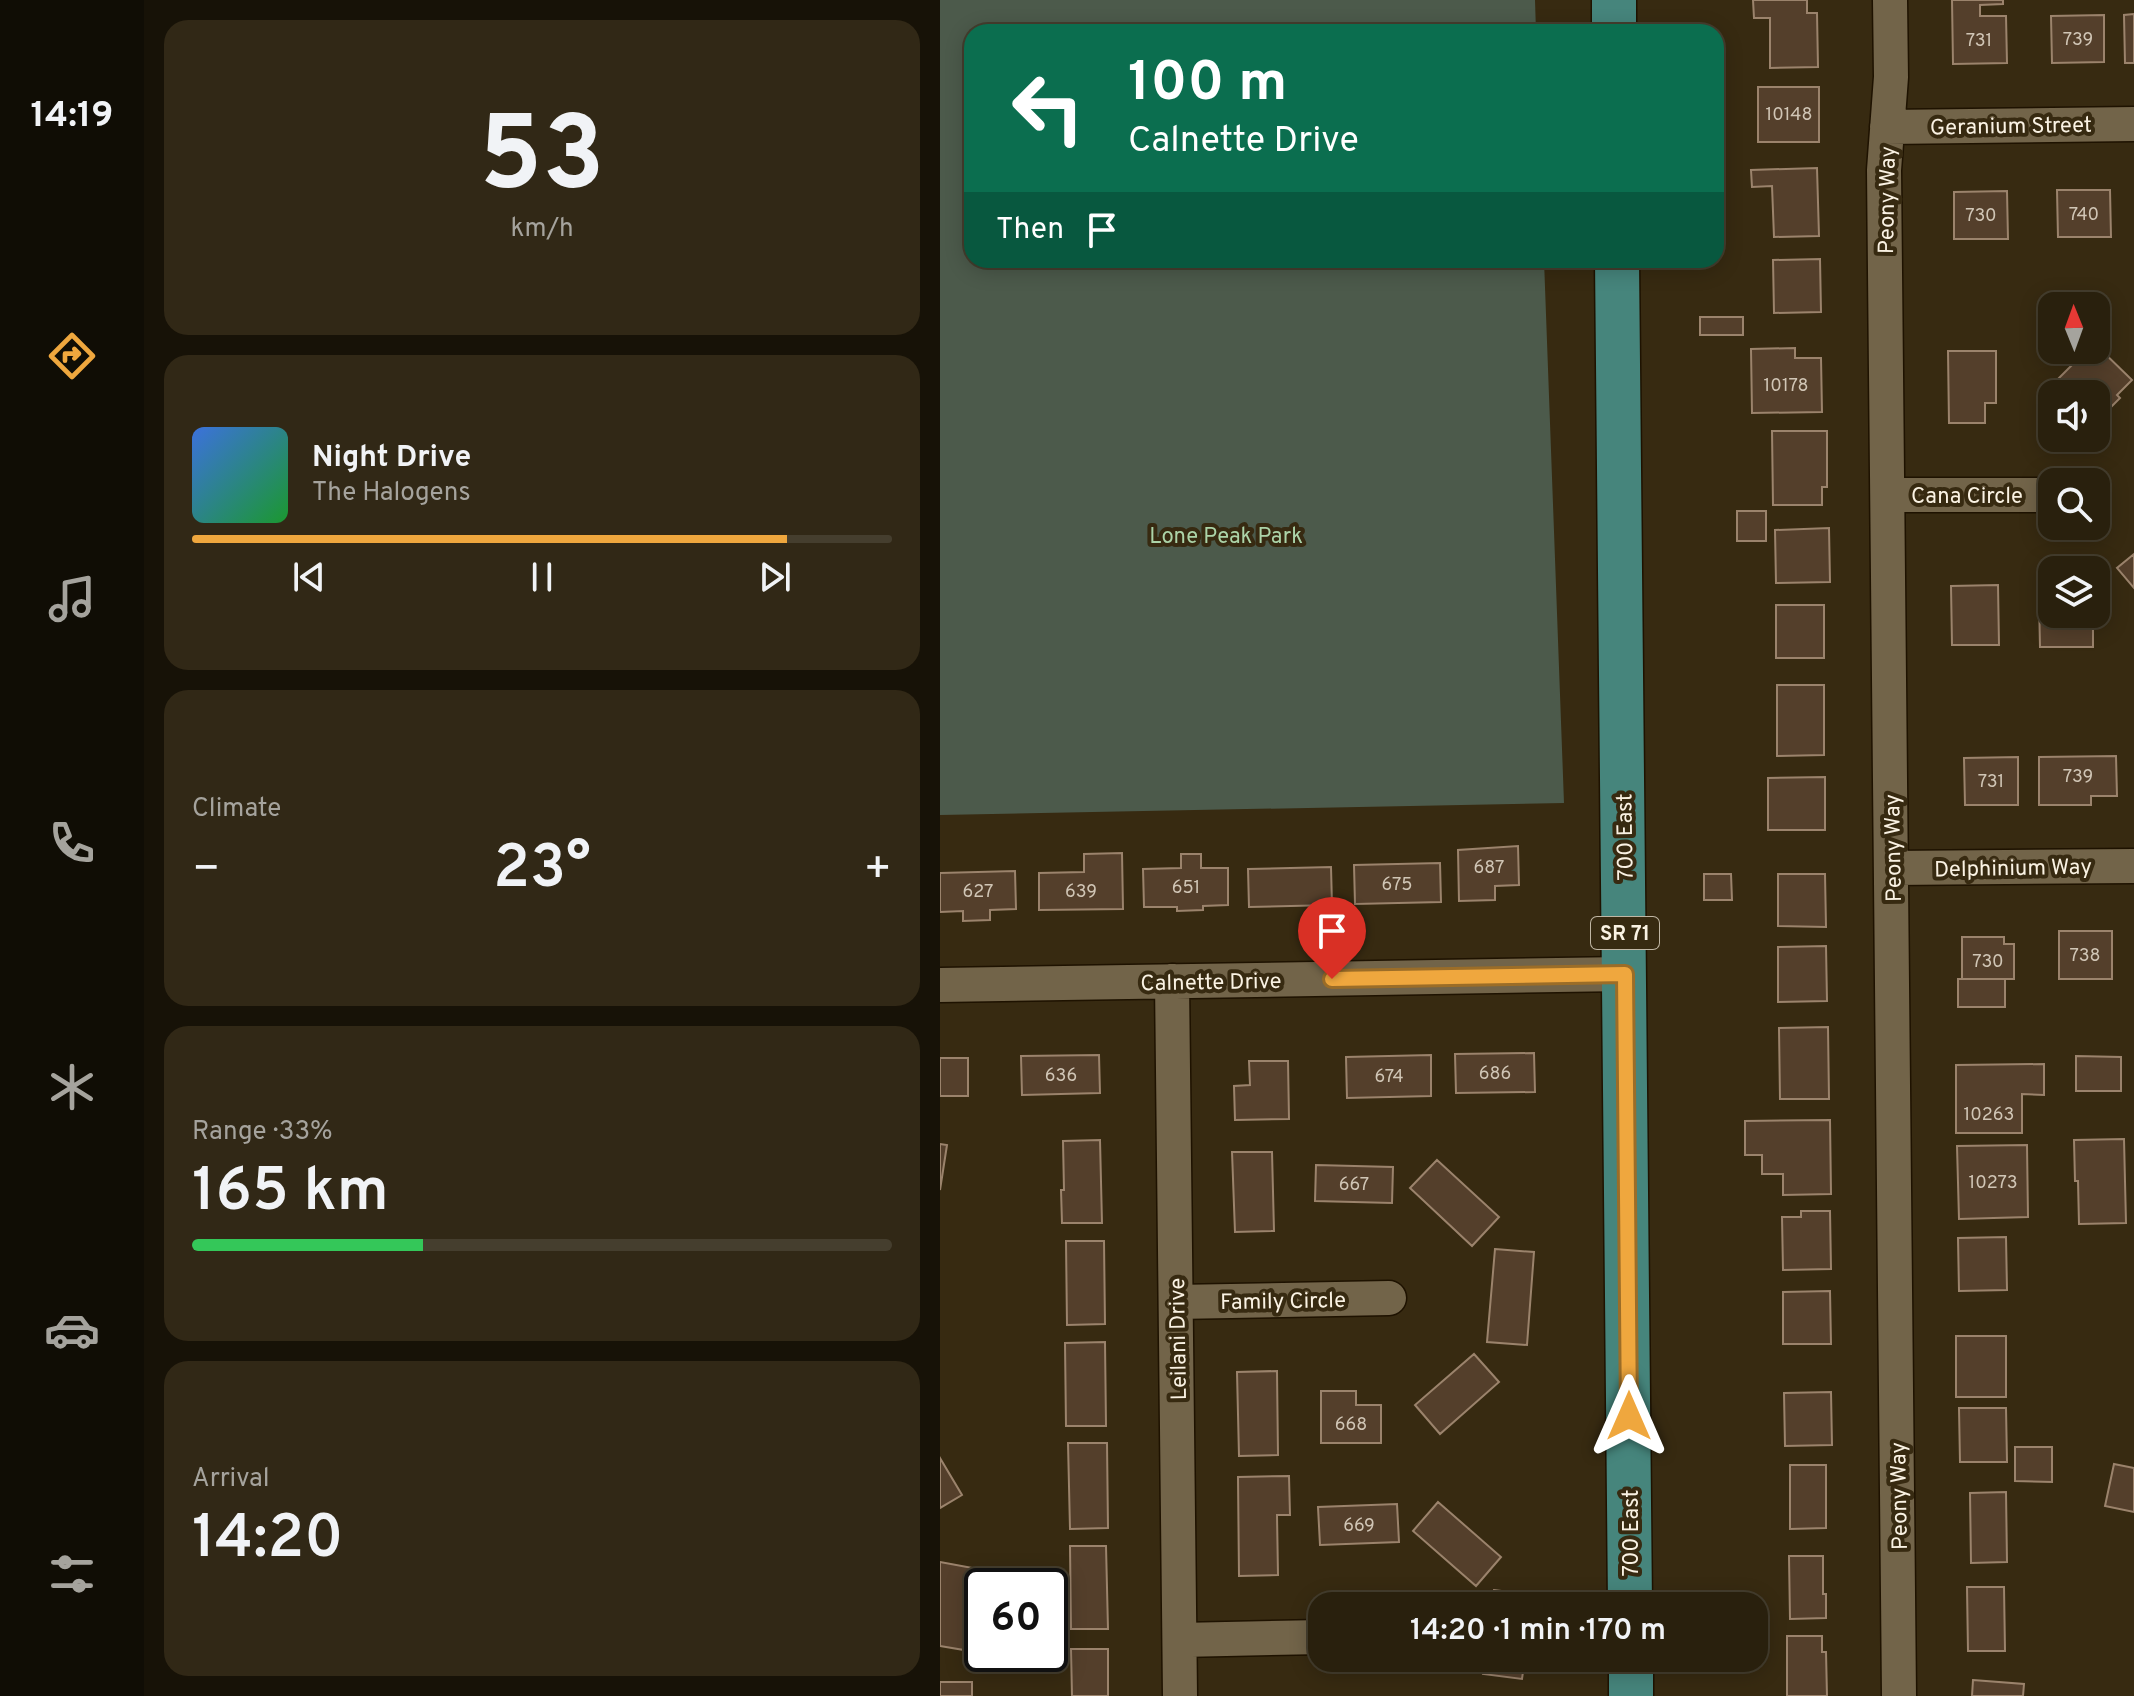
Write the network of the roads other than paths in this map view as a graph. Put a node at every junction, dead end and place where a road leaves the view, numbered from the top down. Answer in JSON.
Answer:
{"nodes":[{"id":1,"x":1614,"y":0,"type":"edge"},
{"id":2,"x":1890,"y":0,"type":"edge"},
{"id":3,"x":1614,"y":24,"type":"edge"},
{"id":4,"x":2134,"y":124,"type":"edge"},
{"id":5,"x":1887,"y":127,"type":"junction"},
{"id":6,"x":1617,"y":268,"type":"edge"},
{"id":7,"x":1888,"y":495,"type":"junction"},
{"id":8,"x":2038,"y":495,"type":"edge"},
{"id":9,"x":2134,"y":866,"type":"edge"},
{"id":10,"x":1892,"y":868,"type":"junction"},
{"id":11,"x":1625,"y":974,"type":"junction"},
{"id":12,"x":1172,"y":981,"type":"junction"},
{"id":13,"x":940,"y":985,"type":"edge"},
{"id":14,"x":1389,"y":1298,"type":"dead end"},
{"id":15,"x":1176,"y":1302,"type":"junction"},
{"id":16,"x":1630,"y":1592,"type":"edge"},
{"id":17,"x":1308,"y":1637,"type":"edge"},
{"id":18,"x":1180,"y":1640,"type":"junction"},
{"id":19,"x":1631,"y":1672,"type":"edge"},
{"id":20,"x":1180,"y":1696,"type":"edge"},
{"id":21,"x":1631,"y":1696,"type":"edge"},
{"id":22,"x":1899,"y":1696,"type":"edge"}],
"edges":[{"from":1,"to":3,"type":"main road"},
{"from":2,"to":5,"type":"street","name":"Peony Way"},
{"from":4,"to":5,"type":"street","name":"Geranium Street"},
{"from":5,"to":7,"type":"street","name":"Peony Way"},
{"from":6,"to":11,"type":"main road","name":"700 East","number":"SR 71"},
{"from":7,"to":8,"type":"street","name":"Cana Circle"},
{"from":7,"to":10,"type":"street","name":"Peony Way"},
{"from":9,"to":10,"type":"street","name":"Delphinium Way"},
{"from":10,"to":22,"type":"street","name":"Peony Way"},
{"from":11,"to":12,"type":"street","name":"Calnette Drive"},
{"from":11,"to":16,"type":"main road","name":"700 East","number":"SR 71"},
{"from":12,"to":13,"type":"street","name":"Calnette Drive"},
{"from":12,"to":15,"type":"street","name":"Leilani Drive"},
{"from":14,"to":15,"type":"street","name":"Family Circle"},
{"from":15,"to":18,"type":"street","name":"Leilani Drive"},
{"from":17,"to":18,"type":"street"},
{"from":18,"to":20,"type":"street","name":"Leilani Drive"},
{"from":19,"to":21,"type":"main road"}]}
